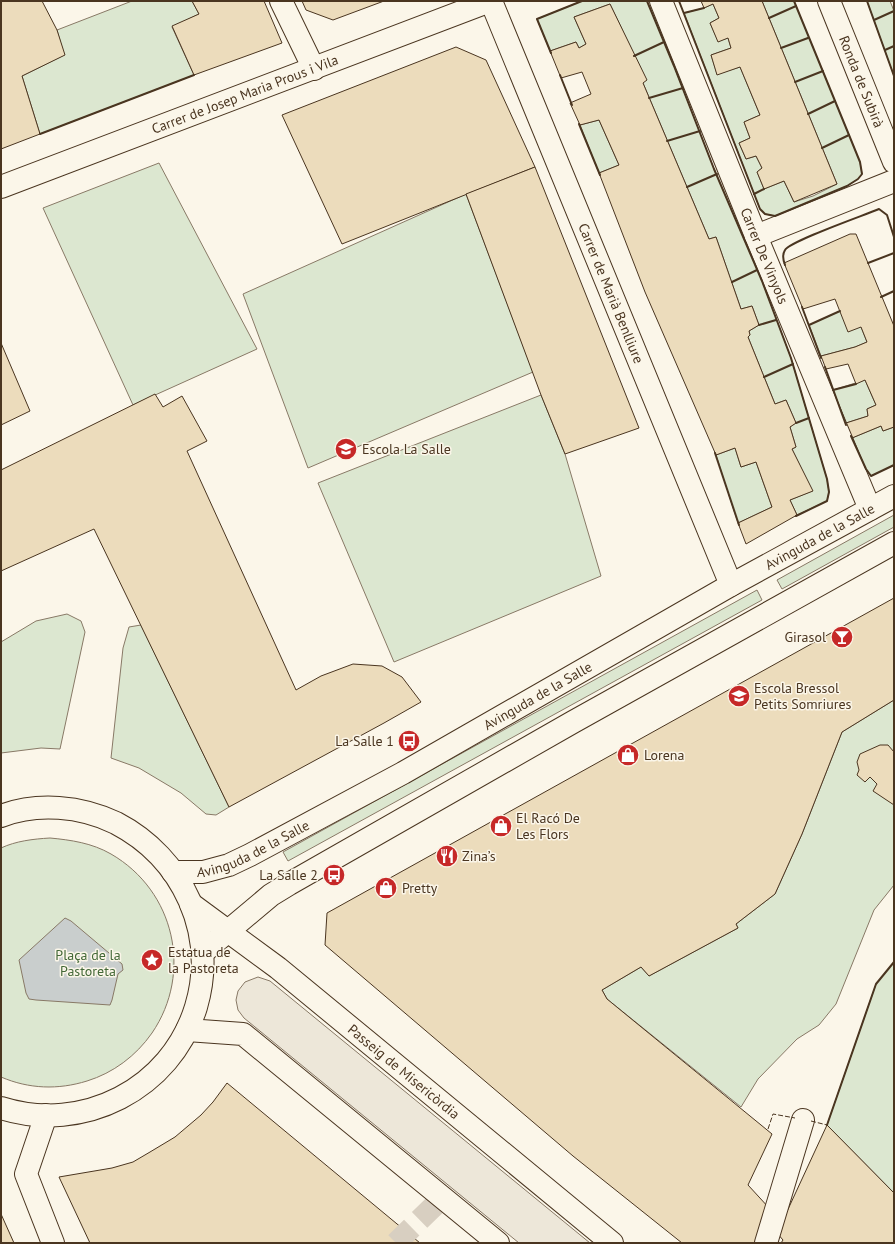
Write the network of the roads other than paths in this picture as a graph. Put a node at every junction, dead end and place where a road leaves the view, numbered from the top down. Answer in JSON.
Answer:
{"nodes":[{"id":1,"x":282,"y":1,"type":"edge"},
{"id":2,"x":490,"y":1,"type":"edge"},
{"id":3,"x":662,"y":1,"type":"edge"},
{"id":4,"x":829,"y":1,"type":"edge"},
{"id":5,"x":314,"y":69,"type":"junction"},
{"id":6,"x":894,"y":162,"type":"edge"},
{"id":7,"x":894,"y":181,"type":"edge"},
{"id":8,"x":1,"y":187,"type":"edge"},
{"id":9,"x":756,"y":236,"type":"junction"},
{"id":10,"x":894,"y":496,"type":"edge"},
{"id":11,"x":870,"y":509,"type":"junction"},
{"id":12,"x":894,"y":543,"type":"edge"},
{"id":13,"x":731,"y":585,"type":"junction"},
{"id":14,"x":1,"y":816,"type":"edge"},
{"id":15,"x":173,"y":872,"type":"junction"},
{"id":16,"x":191,"y":904,"type":"junction"},
{"id":17,"x":228,"y":932,"type":"junction"},
{"id":18,"x":202,"y":953,"type":"junction"},
{"id":19,"x":187,"y":1030,"type":"junction"},
{"id":20,"x":6,"y":1116,"type":"edge"},
{"id":21,"x":46,"y":1116,"type":"junction"},
{"id":22,"x":803,"y":1120,"type":"dead end"},
{"id":23,"x":53,"y":1243,"type":"edge"},
{"id":24,"x":498,"y":1243,"type":"edge"},
{"id":25,"x":612,"y":1243,"type":"edge"},
{"id":26,"x":766,"y":1243,"type":"edge"}],
"edges":[{"from":1,"to":5,"type":"street"},
{"from":2,"to":5,"type":"street","name":"Carrer de Josep Maria Prous i Vila"},
{"from":2,"to":13,"type":"street","name":"Carrer de Marià Benlliure"},
{"from":3,"to":9,"type":"street","name":"Carrer De Vinyols"},
{"from":4,"to":6,"type":"street","name":"Ronda de Subirà"},
{"from":5,"to":8,"type":"street","name":"Carrer de Josep Maria Prous i Vila"},
{"from":7,"to":9,"type":"street"},
{"from":9,"to":11,"type":"street","name":"Carrer De Vinyols"},
{"from":10,"to":11,"type":"street","name":"Avinguda de la Salle"},
{"from":11,"to":13,"type":"street","name":"Avinguda de la Salle"},
{"from":12,"to":17,"type":"street"},
{"from":13,"to":15,"type":"street","name":"Avinguda de la Salle"},
{"from":14,"to":15,"type":"street"},
{"from":15,"to":16,"type":"street"},
{"from":16,"to":17,"type":"street","name":"Passeig de Misericòrdia"},
{"from":16,"to":18,"type":"street"},
{"from":17,"to":18,"type":"street"},
{"from":17,"to":25,"type":"street","name":"Passeig de Misericòrdia"},
{"from":18,"to":19,"type":"street"},
{"from":19,"to":21,"type":"street"},
{"from":19,"to":24,"type":"street"},
{"from":20,"to":21,"type":"street"},
{"from":21,"to":23,"type":"street"},
{"from":22,"to":26,"type":"street"}]}
